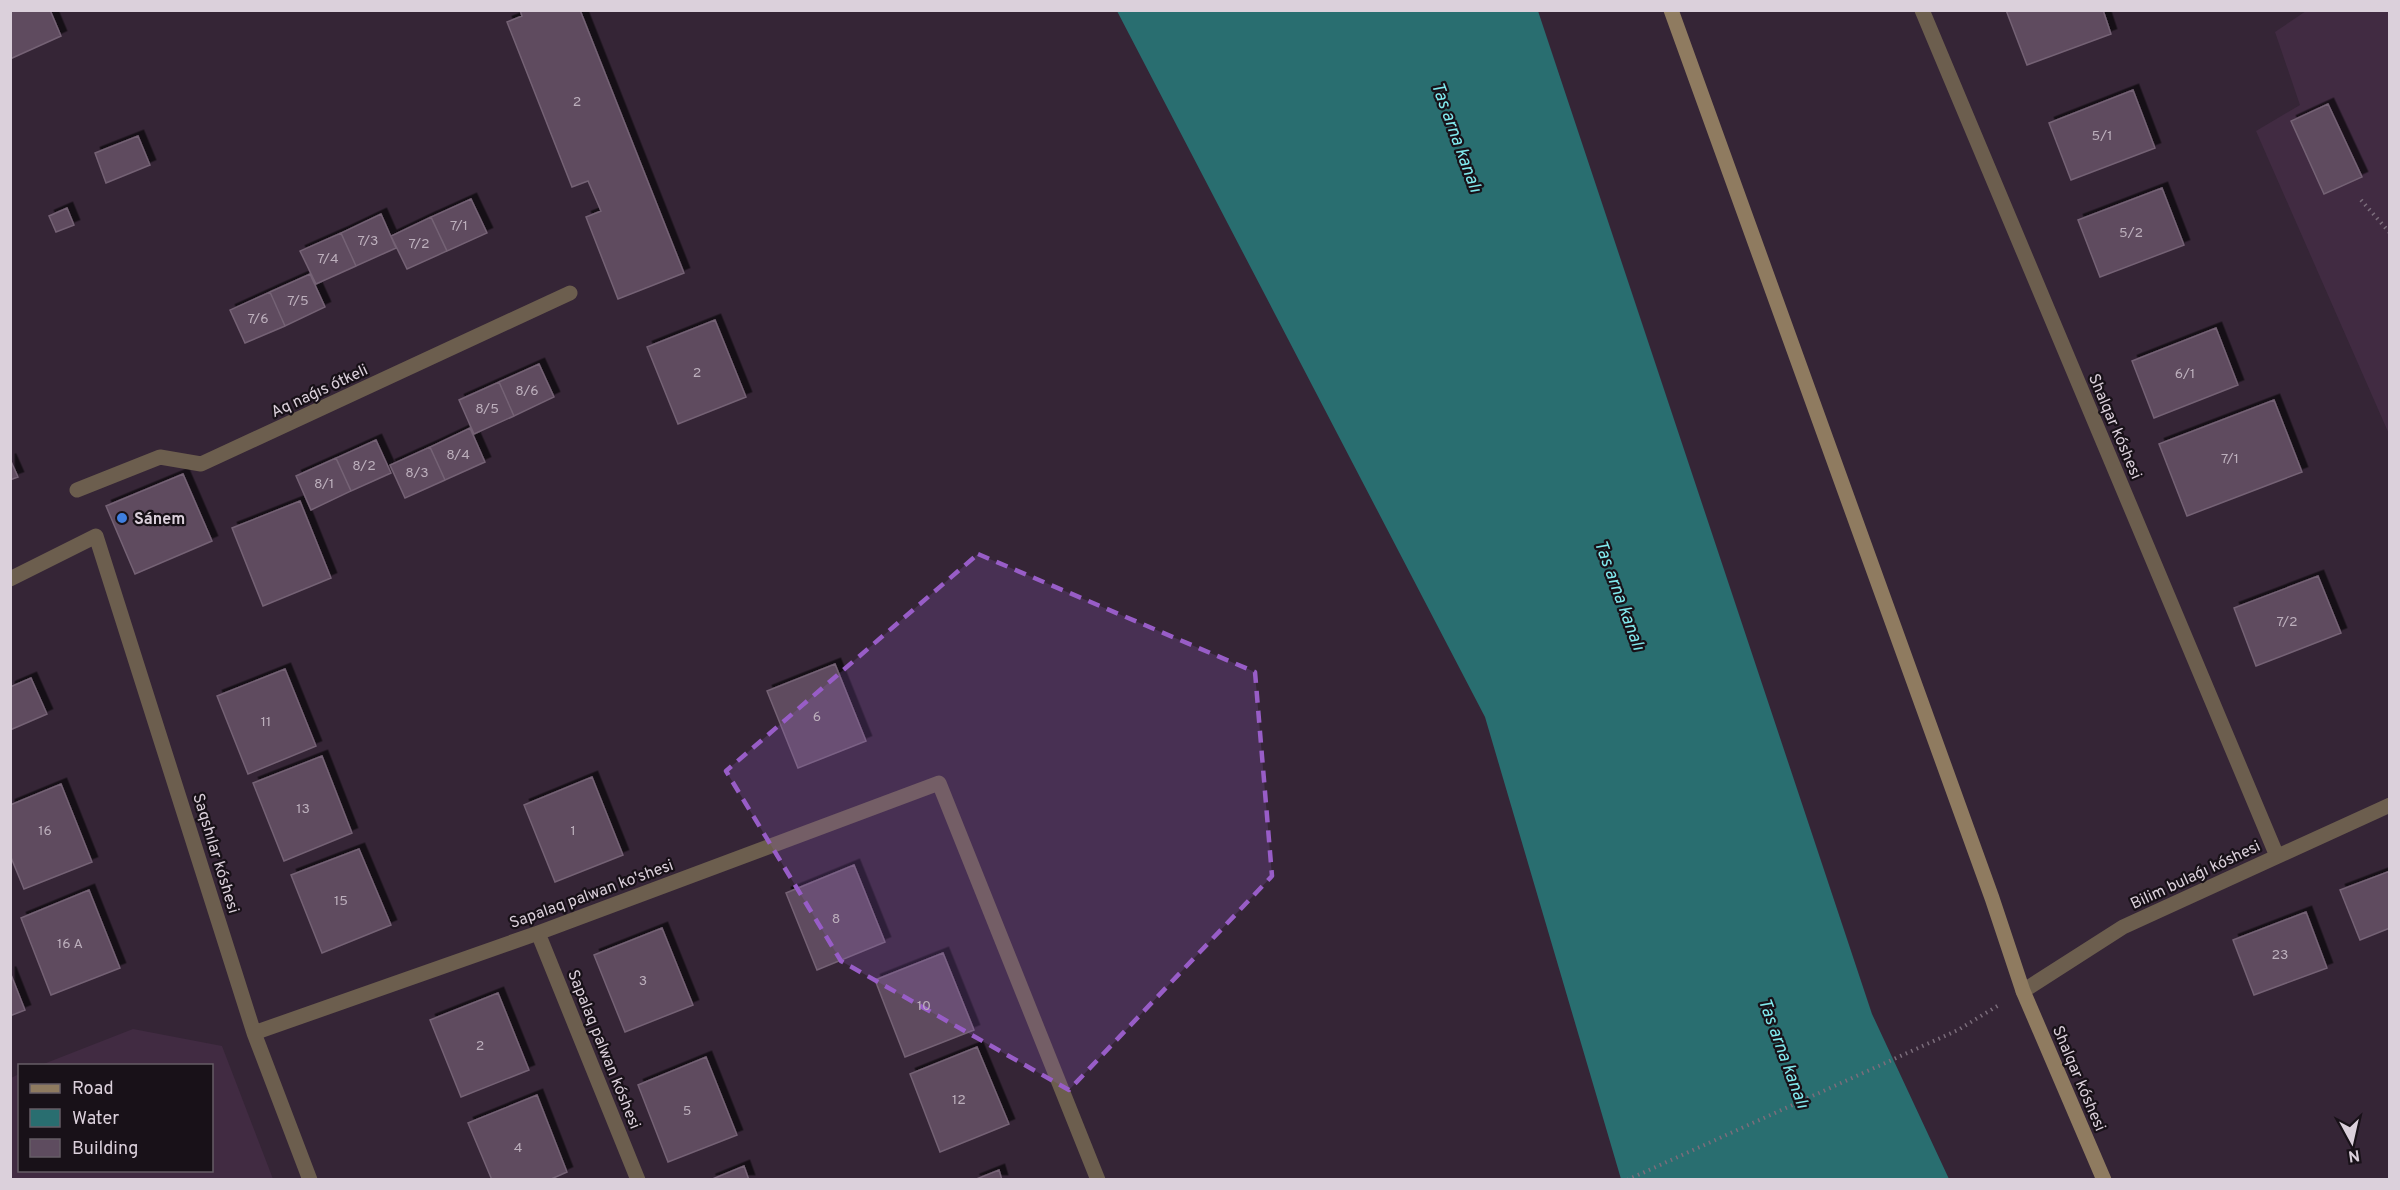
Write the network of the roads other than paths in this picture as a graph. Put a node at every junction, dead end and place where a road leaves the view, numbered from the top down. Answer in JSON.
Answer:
{"nodes":[{"id":1,"x":1671,"y":10,"type":"edge"},
{"id":2,"x":1922,"y":10,"type":"edge"},
{"id":3,"x":570,"y":293,"type":"dead end"},
{"id":4,"x":77,"y":490,"type":"dead end"},
{"id":5,"x":10,"y":579,"type":"edge"},
{"id":6,"x":2390,"y":805,"type":"edge"},
{"id":7,"x":2277,"y":856,"type":"junction"},
{"id":8,"x":538,"y":933,"type":"junction"},
{"id":9,"x":2023,"y":990,"type":"junction"},
{"id":10,"x":254,"y":1033,"type":"junction"},
{"id":11,"x":310,"y":1179,"type":"edge"},
{"id":12,"x":638,"y":1179,"type":"edge"},
{"id":13,"x":1098,"y":1179,"type":"edge"},
{"id":14,"x":2104,"y":1179,"type":"edge"}],
"edges":[{"from":1,"to":9,"type":"street","name":"Shalqar kóshesi"},
{"from":2,"to":7,"type":"street","name":"Shalqar kóshesi"},
{"from":3,"to":4,"type":"street","name":"Aq naǵıs ótkeli"},
{"from":5,"to":10,"type":"street","name":"Saqshılar kóshesi"},
{"from":6,"to":7,"type":"street","name":"Bilim bulaǵı kóshesi"},
{"from":7,"to":9,"type":"street","name":"Bilim bulaǵı kóshesi"},
{"from":8,"to":10,"type":"street","name":"Sapalaq palwan ko'shesi"},
{"from":8,"to":12,"type":"street","name":"Sapalaq palwan kóshesi"},
{"from":8,"to":13,"type":"street","name":"Sapalaq palwan ko'shesi"},
{"from":9,"to":14,"type":"street","name":"Shalqar kóshesi"},
{"from":10,"to":11,"type":"street","name":"Saqshılar kóshesi"}]}
